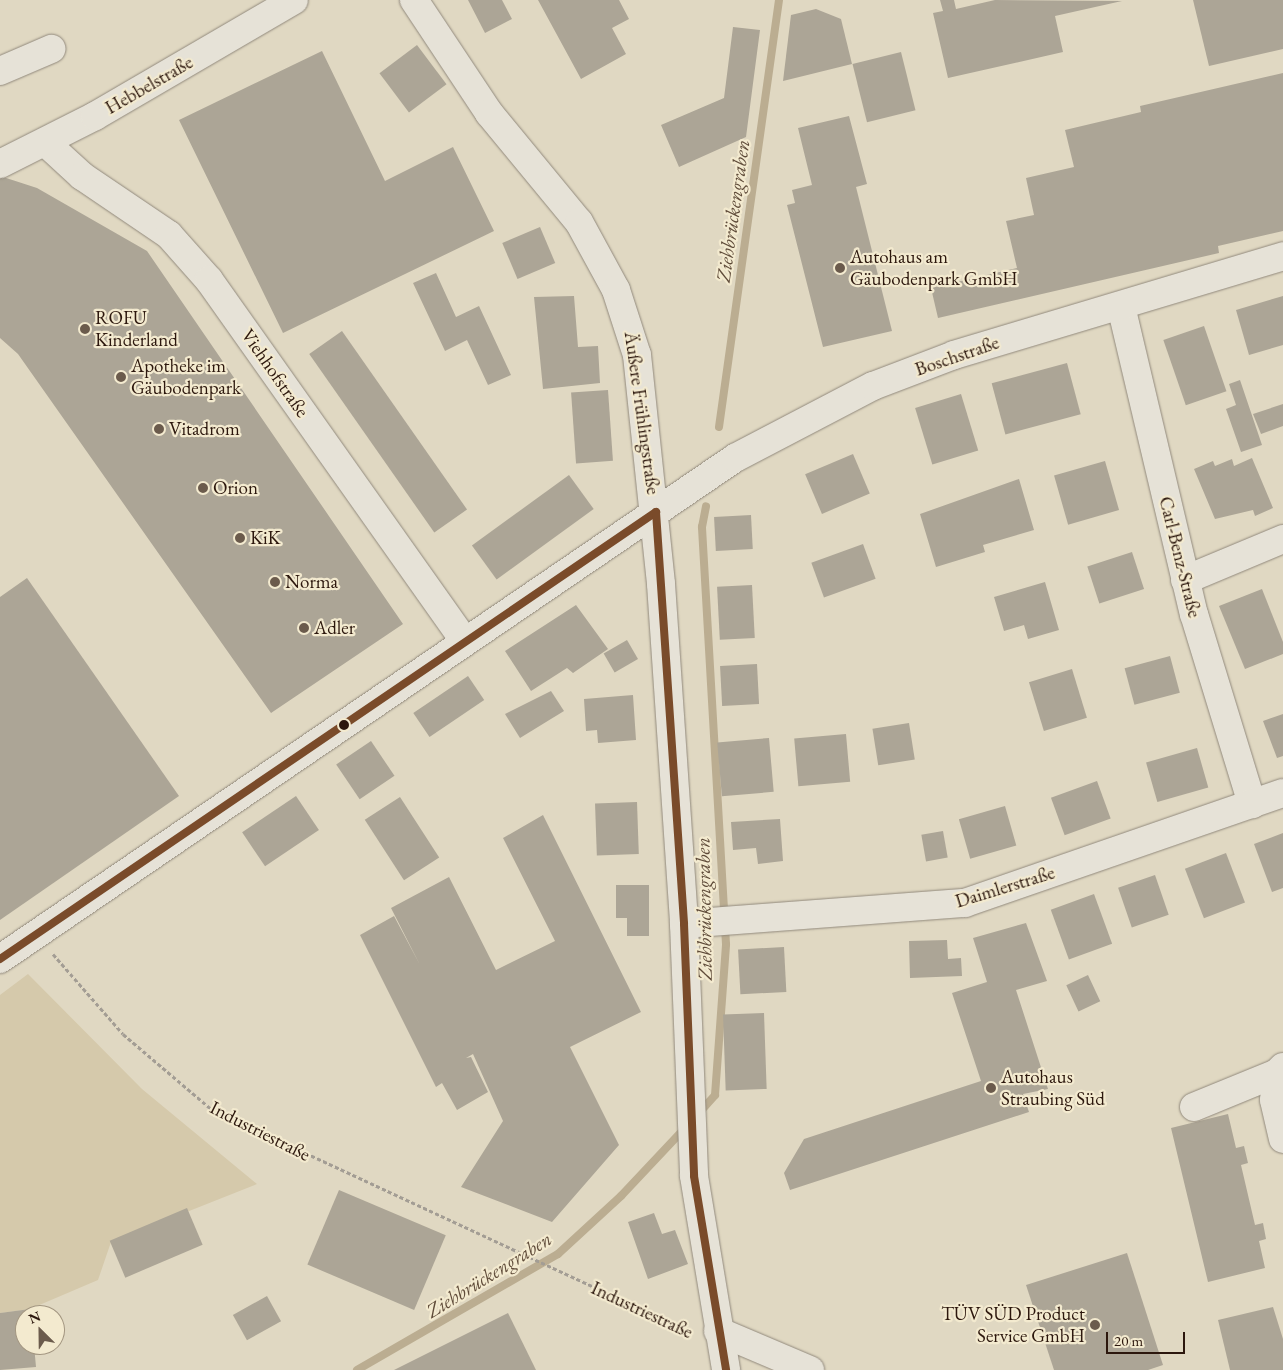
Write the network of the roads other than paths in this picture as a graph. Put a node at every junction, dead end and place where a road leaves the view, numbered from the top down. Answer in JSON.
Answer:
{"nodes":[{"id":1,"x":294,"y":0,"type":"edge"},
{"id":2,"x":414,"y":0,"type":"edge"},
{"id":3,"x":50,"y":50,"type":"dead end"},
{"id":4,"x":0,"y":71,"type":"edge"},
{"id":5,"x":46,"y":142,"type":"junction"},
{"id":6,"x":0,"y":164,"type":"edge"},
{"id":7,"x":1283,"y":256,"type":"edge"},
{"id":8,"x":1121,"y":306,"type":"junction"},
{"id":9,"x":656,"y":512,"type":"junction"},
{"id":10,"x":1283,"y":540,"type":"edge"},
{"id":11,"x":1185,"y":580,"type":"junction"},
{"id":12,"x":464,"y":640,"type":"junction"},
{"id":13,"x":1283,"y":793,"type":"edge"},
{"id":14,"x":1252,"y":804,"type":"junction"},
{"id":15,"x":684,"y":924,"type":"junction"},
{"id":16,"x":0,"y":959,"type":"edge"},
{"id":17,"x":1280,"y":1070,"type":"edge"},
{"id":18,"x":1194,"y":1107,"type":"dead end"},
{"id":19,"x":1283,"y":1139,"type":"edge"},
{"id":20,"x":721,"y":1349,"type":"edge"},
{"id":21,"x":803,"y":1368,"type":"edge"}],
"edges":[{"from":1,"to":5,"type":"street","name":"Hebbelstraße"},
{"from":2,"to":9,"type":"street","name":"Äußere Frühlingstraße"},
{"from":3,"to":4,"type":"street"},
{"from":5,"to":6,"type":"street","name":"Hebbelstraße"},
{"from":5,"to":12,"type":"street","name":"Viehhofstraße"},
{"from":7,"to":8,"type":"street","name":"Boschstraße"},
{"from":8,"to":9,"type":"street","name":"Boschstraße"},
{"from":8,"to":11,"type":"street","name":"Carl-Benz-Straße"},
{"from":9,"to":12,"type":"street"},
{"from":9,"to":15,"type":"street","name":"Äußere Frühlingstraße"},
{"from":10,"to":11,"type":"street"},
{"from":11,"to":14,"type":"street","name":"Carl-Benz-Straße"},
{"from":12,"to":16,"type":"street"},
{"from":13,"to":14,"type":"street","name":"Daimlerstraße"},
{"from":14,"to":15,"type":"street","name":"Daimlerstraße"},
{"from":15,"to":20,"type":"street","name":"Äußere Frühlingstraße"},
{"from":17,"to":18,"type":"street"},
{"from":17,"to":19,"type":"street"},
{"from":20,"to":21,"type":"street"}]}
